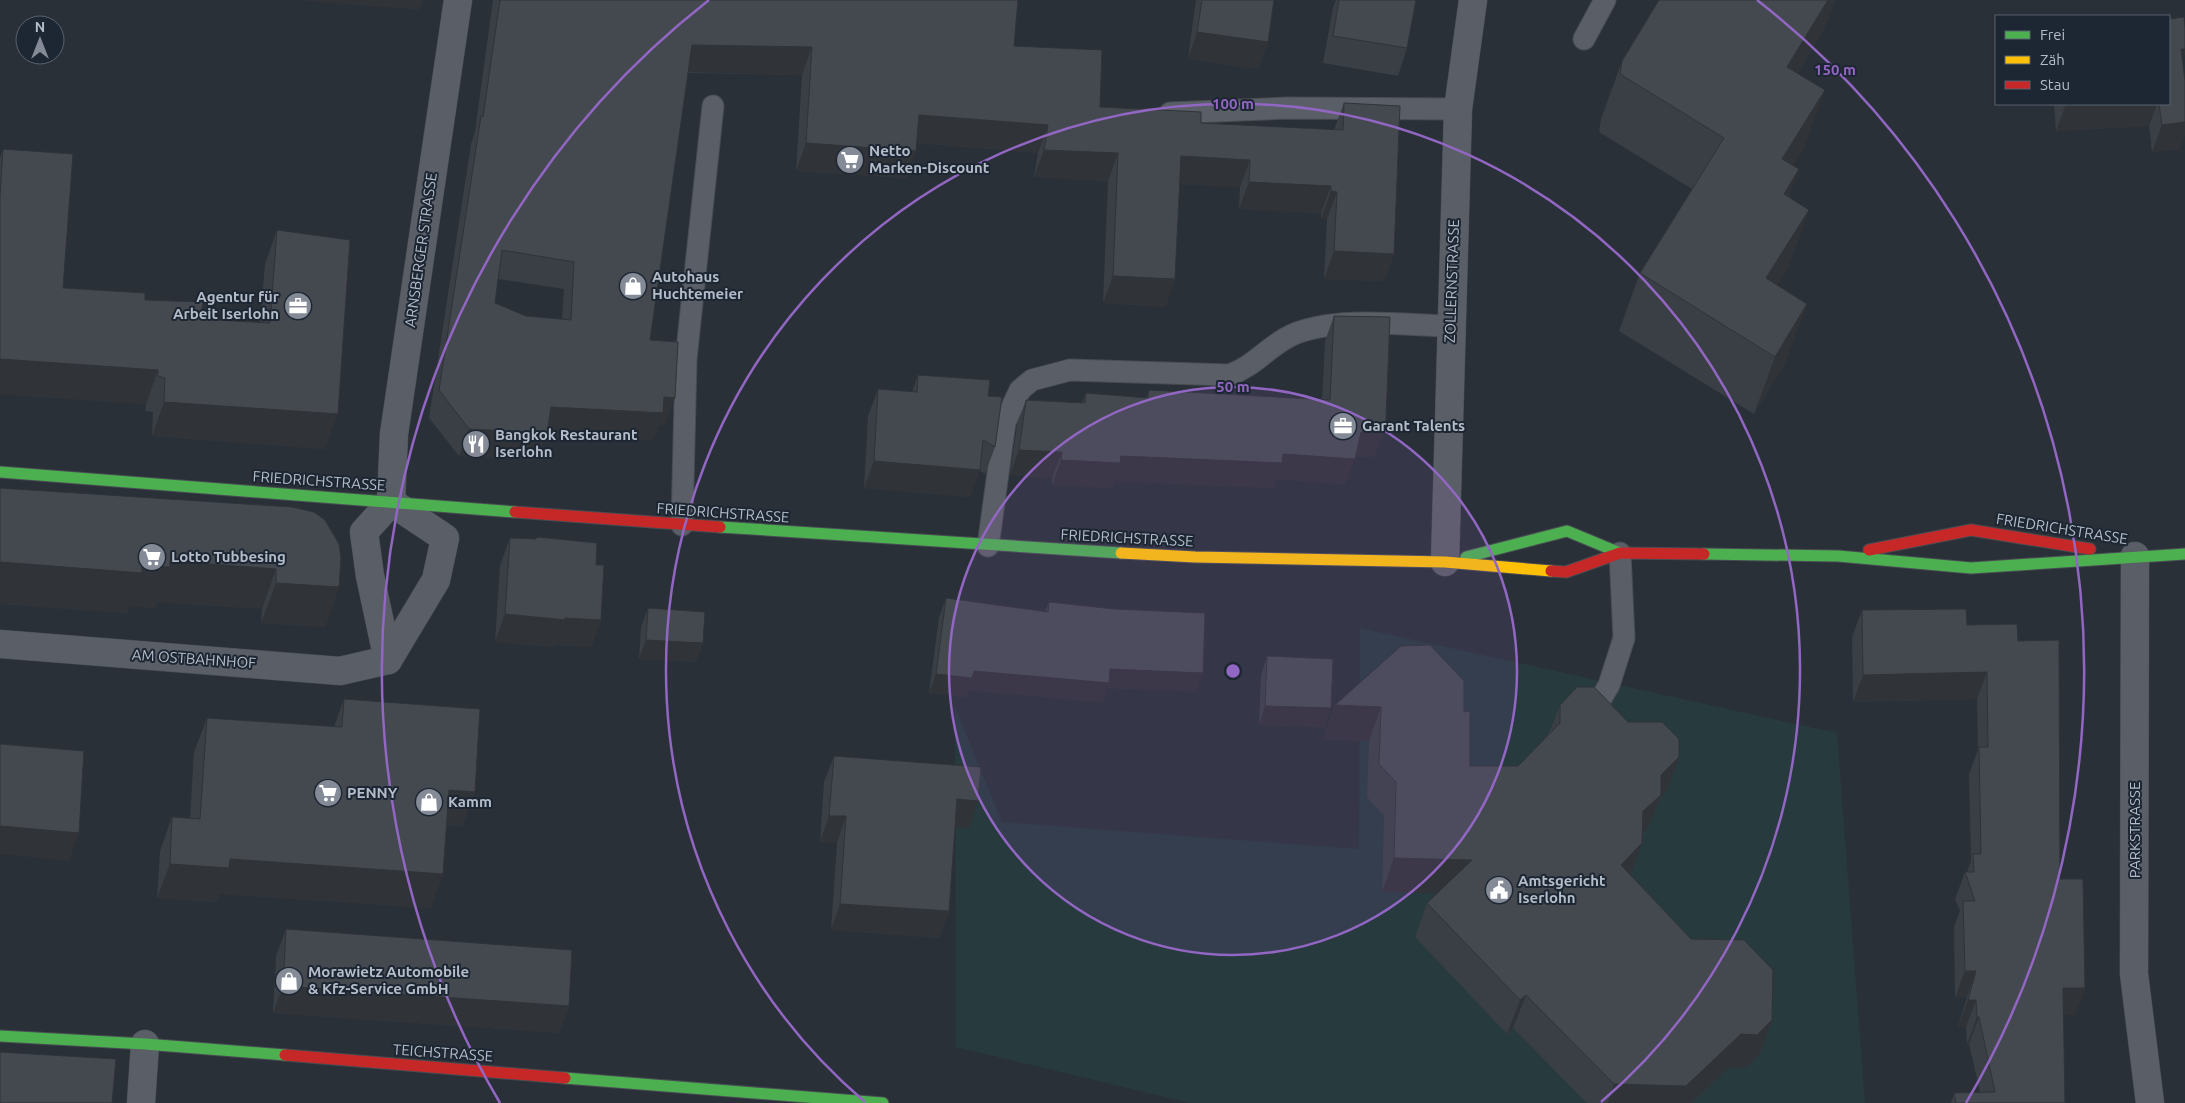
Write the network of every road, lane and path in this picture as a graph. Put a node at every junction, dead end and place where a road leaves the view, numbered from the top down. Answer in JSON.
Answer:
{"nodes":[{"id":1,"x":458,"y":0,"type":"edge"},
{"id":2,"x":1473,"y":0,"type":"edge"},
{"id":3,"x":1605,"y":0,"type":"edge"},
{"id":4,"x":1584,"y":39,"type":"dead end"},
{"id":5,"x":713,"y":106,"type":"dead end"},
{"id":6,"x":1458,"y":109,"type":"junction"},
{"id":7,"x":1149,"y":114,"type":"edge"},
{"id":8,"x":1450,"y":326,"type":"junction"},
{"id":9,"x":0,"y":472,"type":"edge"},
{"id":10,"x":391,"y":502,"type":"junction"},
{"id":11,"x":682,"y":526,"type":"junction"},
{"id":12,"x":988,"y":546,"type":"junction"},
{"id":13,"x":1620,"y":553,"type":"junction"},
{"id":14,"x":2185,"y":554,"type":"edge"},
{"id":15,"x":1838,"y":556,"type":"junction"},
{"id":16,"x":2135,"y":556,"type":"junction"},
{"id":17,"x":1445,"y":562,"type":"junction"},
{"id":18,"x":0,"y":644,"type":"edge"},
{"id":19,"x":388,"y":660,"type":"junction"},
{"id":20,"x":1592,"y":714,"type":"edge"},
{"id":21,"x":0,"y":1036,"type":"edge"},
{"id":22,"x":145,"y":1044,"type":"junction"},
{"id":23,"x":141,"y":1103,"type":"edge"},
{"id":24,"x":883,"y":1103,"type":"edge"},
{"id":25,"x":2150,"y":1103,"type":"edge"}],
"edges":[{"from":1,"to":10,"type":"street","name":"ARNSBERGER STRASSE"},
{"from":2,"to":6,"type":"street","name":"ZOLLERNSTRASSE"},
{"from":3,"to":4,"type":"lane"},
{"from":5,"to":11,"type":"lane"},
{"from":6,"to":7,"type":"lane"},
{"from":6,"to":8,"type":"street","name":"ZOLLERNSTRASSE"},
{"from":8,"to":12,"type":"lane"},
{"from":8,"to":17,"type":"street","name":"ZOLLERNSTRASSE"},
{"from":9,"to":10,"type":"main road","name":"FRIEDRICHSTRASSE"},
{"from":10,"to":11,"type":"main road","name":"FRIEDRICHSTRASSE"},
{"from":10,"to":19,"type":"street"},
{"from":10,"to":19,"type":"street"},
{"from":11,"to":12,"type":"main road","name":"FRIEDRICHSTRASSE"},
{"from":12,"to":17,"type":"main road","name":"FRIEDRICHSTRASSE"},
{"from":13,"to":15,"type":"main road","name":"FRIEDRICHSTRASSE"},
{"from":13,"to":17,"type":"main road","name":"FRIEDRICHSTRASSE"},
{"from":13,"to":17,"type":"main road","name":"FRIEDRICHSTRASSE"},
{"from":13,"to":20,"type":"lane"},
{"from":14,"to":16,"type":"main road"},
{"from":15,"to":16,"type":"main road","name":"FRIEDRICHSTRASSE"},
{"from":15,"to":16,"type":"main road","name":"FRIEDRICHSTRASSE"},
{"from":16,"to":25,"type":"street","name":"PARKSTRASSE"},
{"from":18,"to":19,"type":"street","name":"AM OSTBAHNHOF"},
{"from":21,"to":22,"type":"main road","name":"TEICHSTRASSE"},
{"from":22,"to":23,"type":"street"},
{"from":22,"to":24,"type":"main road","name":"TEICHSTRASSE"}]}
